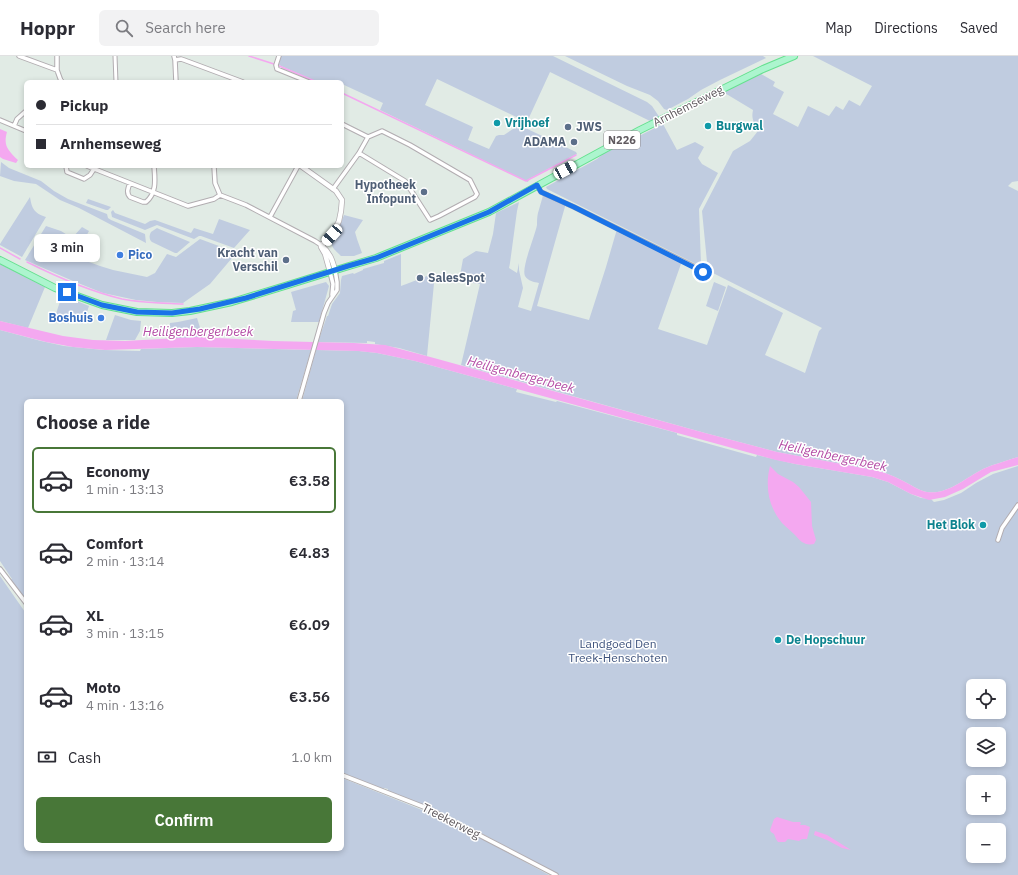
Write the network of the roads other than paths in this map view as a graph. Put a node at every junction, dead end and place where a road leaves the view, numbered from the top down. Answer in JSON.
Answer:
{"nodes":[{"id":1,"x":19,"y":56,"type":"edge"},
{"id":2,"x":57,"y":56,"type":"edge"},
{"id":3,"x":115,"y":56,"type":"edge"},
{"id":4,"x":279,"y":56,"type":"edge"},
{"id":5,"x":794,"y":56,"type":"edge"},
{"id":6,"x":174,"y":58,"type":"edge"},
{"id":7,"x":57,"y":70,"type":"junction"},
{"id":8,"x":60,"y":80,"type":"edge"},
{"id":9,"x":116,"y":80,"type":"edge"},
{"id":10,"x":176,"y":80,"type":"edge"},
{"id":11,"x":233,"y":80,"type":"edge"},
{"id":12,"x":304,"y":80,"type":"edge"},
{"id":13,"x":24,"y":113,"type":"edge"},
{"id":14,"x":0,"y":120,"type":"edge"},
{"id":15,"x":344,"y":125,"type":"edge"},
{"id":16,"x":14,"y":126,"type":"junction"},
{"id":17,"x":24,"y":130,"type":"edge"},
{"id":18,"x":368,"y":137,"type":"junction"},
{"id":19,"x":359,"y":153,"type":"junction"},
{"id":20,"x":66,"y":168,"type":"edge"},
{"id":21,"x":154,"y":168,"type":"edge"},
{"id":22,"x":214,"y":168,"type":"edge"},
{"id":23,"x":297,"y":168,"type":"edge"},
{"id":24,"x":304,"y":168,"type":"edge"},
{"id":25,"x":94,"y":169,"type":"joint"},
{"id":26,"x":130,"y":183,"type":"junction"},
{"id":27,"x":537,"y":185,"type":"junction"},
{"id":28,"x":333,"y":189,"type":"junction"},
{"id":29,"x":153,"y":192,"type":"junction"},
{"id":30,"x":220,"y":195,"type":"junction"},
{"id":31,"x":270,"y":217,"type":"junction"},
{"id":32,"x":321,"y":245,"type":"junction"},
{"id":33,"x":0,"y":260,"type":"edge"},
{"id":34,"x":332,"y":271,"type":"junction"},
{"id":35,"x":703,"y":272,"type":"dead end"},
{"id":36,"x":300,"y":399,"type":"edge"},
{"id":37,"x":1018,"y":505,"type":"edge"},
{"id":38,"x":998,"y":540,"type":"dead end"},
{"id":39,"x":0,"y":568,"type":"edge"},
{"id":40,"x":24,"y":600,"type":"edge"},
{"id":41,"x":344,"y":776,"type":"edge"},
{"id":42,"x":556,"y":875,"type":"edge"}],
"edges":[{"from":1,"to":7,"type":"street"},
{"from":2,"to":7,"type":"street"},
{"from":3,"to":9,"type":"street"},
{"from":4,"to":12,"type":"street"},
{"from":5,"to":27,"type":"main road","name":"Arnhemseweg","number":"N226"},
{"from":6,"to":10,"type":"street"},
{"from":6,"to":11,"type":"street"},
{"from":7,"to":8,"type":"street"},
{"from":13,"to":16,"type":"street"},
{"from":14,"to":16,"type":"street"},
{"from":15,"to":18,"type":"street"},
{"from":16,"to":17,"type":"street"},
{"from":18,"to":19,"type":"street"},
{"from":18,"to":19,"type":"street"},
{"from":19,"to":28,"type":"street"},
{"from":20,"to":25,"type":"street"},
{"from":21,"to":29,"type":"street"},
{"from":22,"to":30,"type":"street"},
{"from":23,"to":31,"type":"street"},
{"from":24,"to":28,"type":"street"},
{"from":25,"to":26,"type":"street"},
{"from":26,"to":29,"type":"street"},
{"from":26,"to":29,"type":"street"},
{"from":27,"to":34,"type":"main road","name":"Arnhemseweg","number":"N226"},
{"from":27,"to":35,"type":"street"},
{"from":28,"to":32,"type":"street"},
{"from":29,"to":30,"type":"street"},
{"from":30,"to":31,"type":"street"},
{"from":31,"to":32,"type":"street"},
{"from":32,"to":34,"type":"street"},
{"from":33,"to":34,"type":"main road","name":"Arnhemseweg","number":"N226"},
{"from":34,"to":36,"type":"street"},
{"from":37,"to":38,"type":"street"},
{"from":39,"to":40,"type":"street"},
{"from":41,"to":42,"type":"street","name":"Treekerweg"}]}
